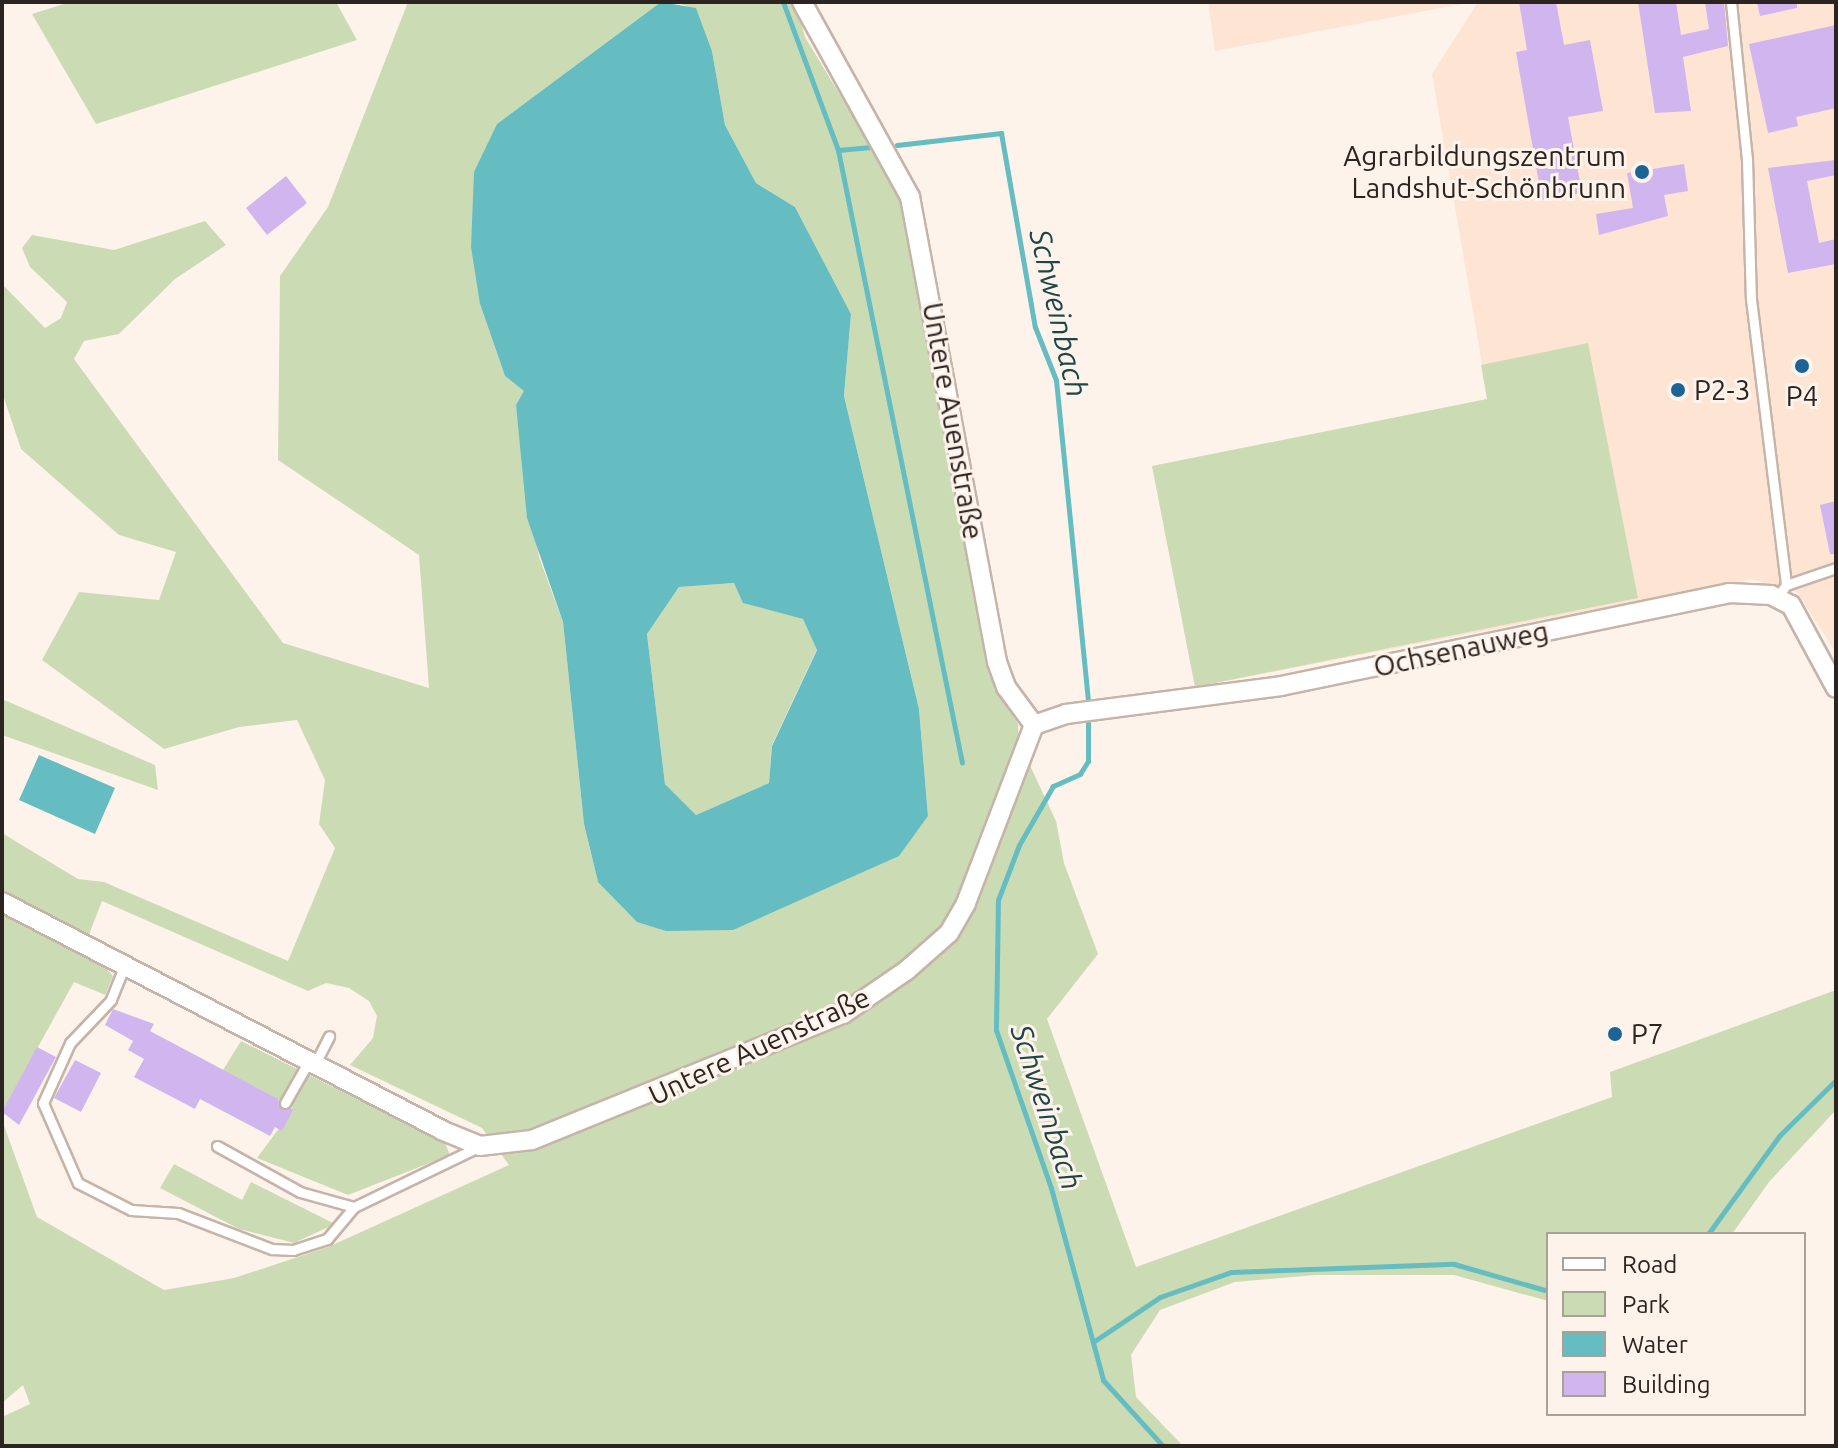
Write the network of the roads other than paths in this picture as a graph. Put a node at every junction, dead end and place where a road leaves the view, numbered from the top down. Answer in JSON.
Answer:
{"nodes":[{"id":1,"x":802,"y":2,"type":"edge"},
{"id":2,"x":1731,"y":2,"type":"edge"},
{"id":3,"x":1836,"y":568,"type":"edge"},
{"id":4,"x":1782,"y":591,"type":"junction"},
{"id":5,"x":1836,"y":688,"type":"edge"},
{"id":6,"x":1034,"y":725,"type":"junction"},
{"id":7,"x":2,"y":902,"type":"edge"},
{"id":8,"x":124,"y":967,"type":"junction"},
{"id":9,"x":329,"y":1036,"type":"dead end"},
{"id":10,"x":313,"y":1061,"type":"junction"},
{"id":11,"x":285,"y":1103,"type":"dead end"},
{"id":12,"x":217,"y":1146,"type":"dead end"},
{"id":13,"x":480,"y":1146,"type":"junction"},
{"id":14,"x":354,"y":1207,"type":"junction"}],
"edges":[{"from":1,"to":6,"type":"street","name":"Untere Auenstraße"},
{"from":2,"to":4,"type":"lane"},
{"from":3,"to":4,"type":"lane"},
{"from":4,"to":5,"type":"street"},
{"from":4,"to":6,"type":"street","name":"Ochsenauweg"},
{"from":6,"to":13,"type":"street","name":"Untere Auenstraße"},
{"from":7,"to":8,"type":"street"},
{"from":8,"to":10,"type":"street"},
{"from":8,"to":14,"type":"lane"},
{"from":9,"to":10,"type":"lane"},
{"from":10,"to":11,"type":"lane"},
{"from":10,"to":13,"type":"street"},
{"from":12,"to":14,"type":"lane"},
{"from":13,"to":14,"type":"lane"}]}
